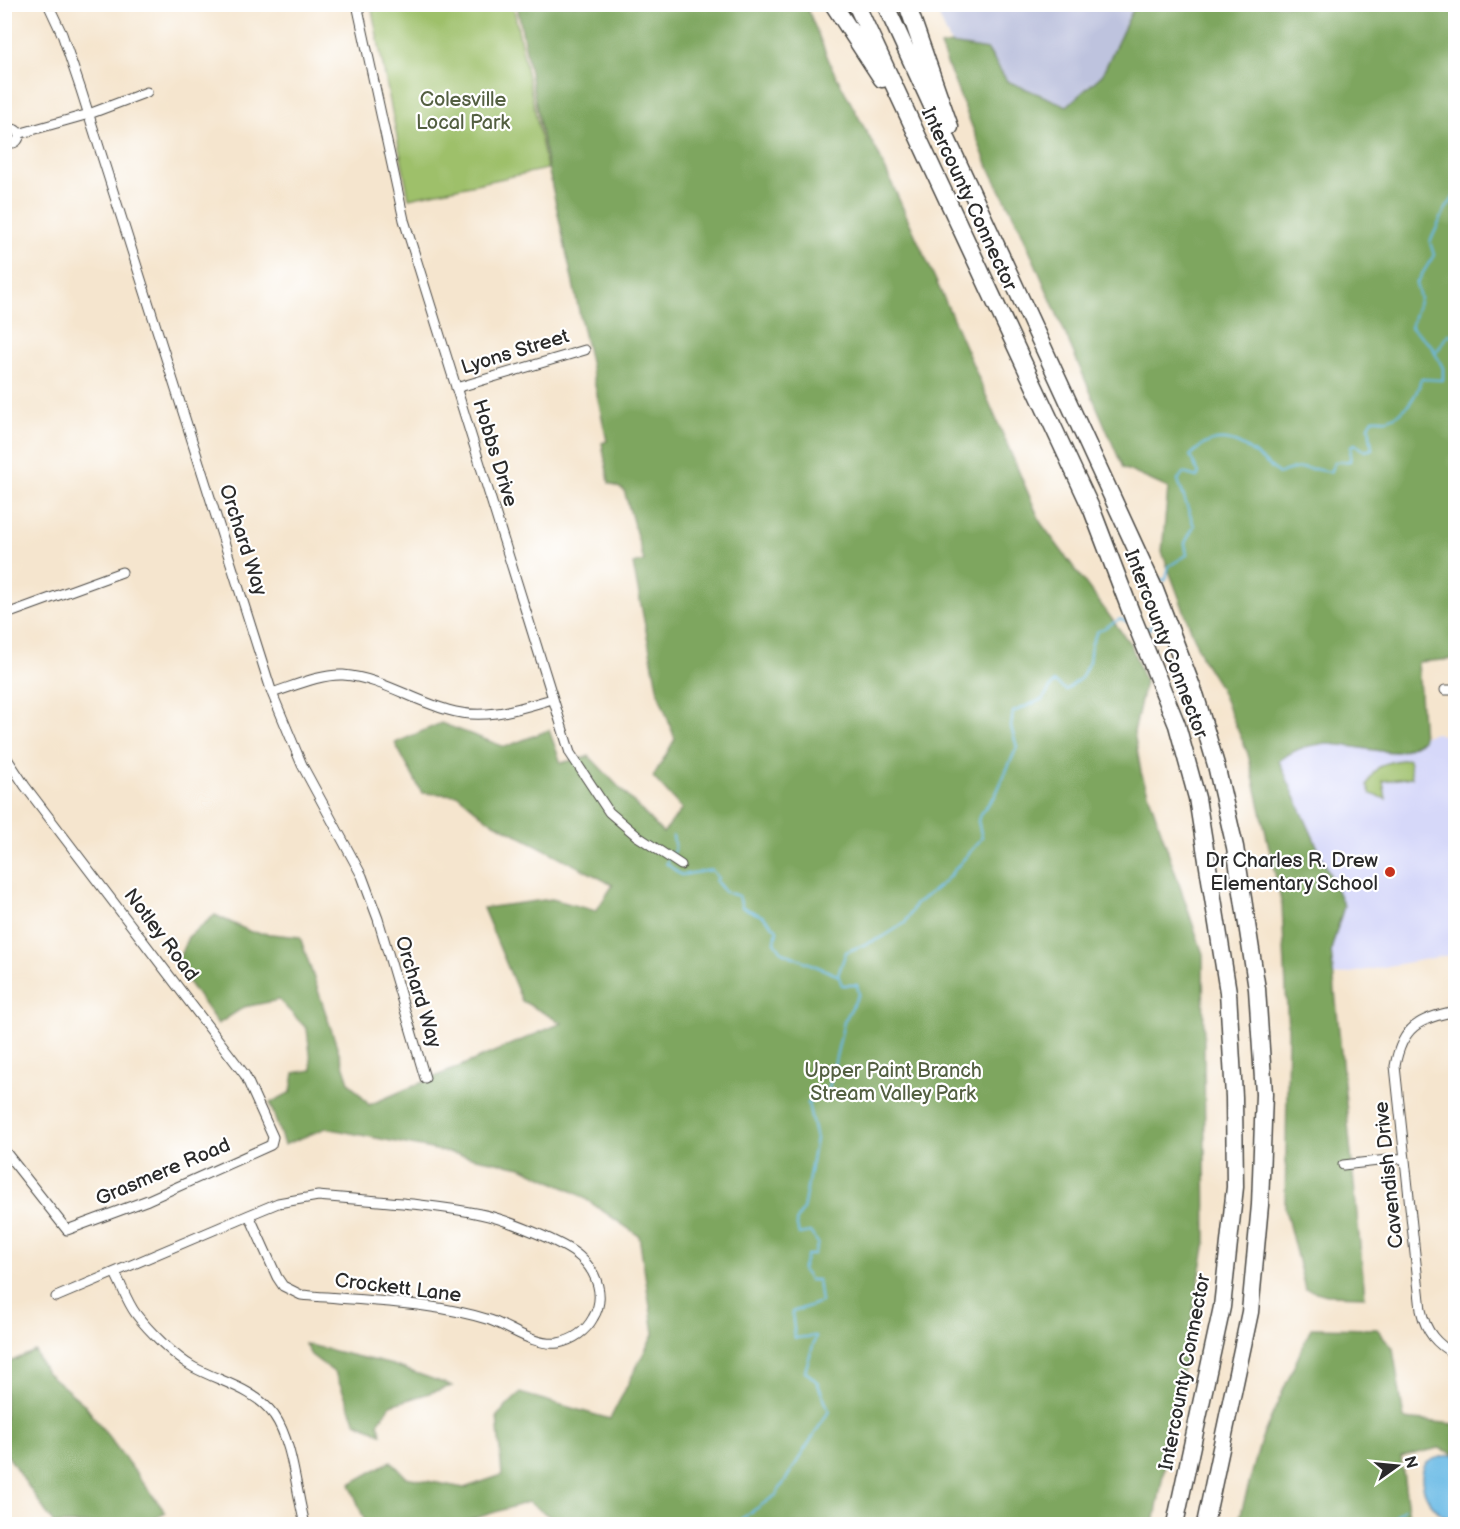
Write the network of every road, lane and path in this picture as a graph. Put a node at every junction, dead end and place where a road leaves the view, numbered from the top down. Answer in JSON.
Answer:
{"nodes":[{"id":1,"x":48,"y":4,"type":"edge"},
{"id":2,"x":357,"y":4,"type":"edge"},
{"id":3,"x":833,"y":4,"type":"edge"},
{"id":4,"x":856,"y":4,"type":"edge"},
{"id":5,"x":885,"y":4,"type":"edge"},
{"id":6,"x":908,"y":4,"type":"edge"},
{"id":7,"x":147,"y":92,"type":"dead end"},
{"id":8,"x":904,"y":111,"type":"junction"},
{"id":9,"x":89,"y":114,"type":"junction"},
{"id":10,"x":18,"y":134,"type":"dead end"},
{"id":11,"x":967,"y":182,"type":"junction"},
{"id":12,"x":585,"y":350,"type":"dead end"},
{"id":13,"x":456,"y":388,"type":"junction"},
{"id":14,"x":122,"y":572,"type":"dead end"},
{"id":15,"x":4,"y":615,"type":"edge"},
{"id":16,"x":1445,"y":690,"type":"dead end"},
{"id":17,"x":1455,"y":690,"type":"edge"},
{"id":18,"x":272,"y":693,"type":"junction"},
{"id":19,"x":552,"y":699,"type":"junction"},
{"id":20,"x":4,"y":754,"type":"edge"},
{"id":21,"x":681,"y":865,"type":"dead end"},
{"id":22,"x":1455,"y":1011,"type":"edge"},
{"id":23,"x":425,"y":1078,"type":"dead end"},
{"id":24,"x":271,"y":1145,"type":"joint"},
{"id":25,"x":4,"y":1150,"type":"edge"},
{"id":26,"x":1405,"y":1158,"type":"junction"},
{"id":27,"x":1343,"y":1165,"type":"dead end"},
{"id":28,"x":249,"y":1215,"type":"junction"},
{"id":29,"x":115,"y":1274,"type":"junction"},
{"id":30,"x":57,"y":1297,"type":"dead end"},
{"id":31,"x":1455,"y":1355,"type":"edge"},
{"id":32,"x":303,"y":1524,"type":"edge"},
{"id":33,"x":1175,"y":1524,"type":"edge"},
{"id":34,"x":1205,"y":1524,"type":"edge"}],
"edges":[{"from":1,"to":9,"type":"street","name":"Orchard Way"},
{"from":2,"to":13,"type":"street","name":"Hobbs Drive"},
{"from":3,"to":8,"type":"highway"},
{"from":4,"to":8,"type":"highway","name":"Intercounty Connector"},
{"from":5,"to":11,"type":"highway","name":"Intercounty Connector"},
{"from":6,"to":11,"type":"highway"},
{"from":7,"to":9,"type":"street"},
{"from":8,"to":33,"type":"highway","name":"Intercounty Connector"},
{"from":9,"to":10,"type":"street"},
{"from":9,"to":18,"type":"street","name":"Orchard Way"},
{"from":11,"to":34,"type":"highway","name":"Intercounty Connector"},
{"from":12,"to":13,"type":"street","name":"Lyons Street"},
{"from":13,"to":19,"type":"street","name":"Hobbs Drive"},
{"from":14,"to":15,"type":"street"},
{"from":16,"to":17,"type":"street"},
{"from":18,"to":19,"type":"street"},
{"from":18,"to":23,"type":"street","name":"Orchard Way"},
{"from":19,"to":21,"type":"street","name":"Hobbs Drive"},
{"from":20,"to":24,"type":"street","name":"Notley Road"},
{"from":22,"to":26,"type":"street","name":"Cavendish Drive"},
{"from":24,"to":25,"type":"street","name":"Grasmere Road"},
{"from":26,"to":27,"type":"street"},
{"from":26,"to":31,"type":"street","name":"Cavendish Drive"},
{"from":28,"to":28,"type":"street","name":"Crockett Lane"},
{"from":28,"to":29,"type":"street","name":"Crockett Lane"},
{"from":29,"to":30,"type":"street","name":"Crockett Lane"},
{"from":29,"to":32,"type":"street"}]}
